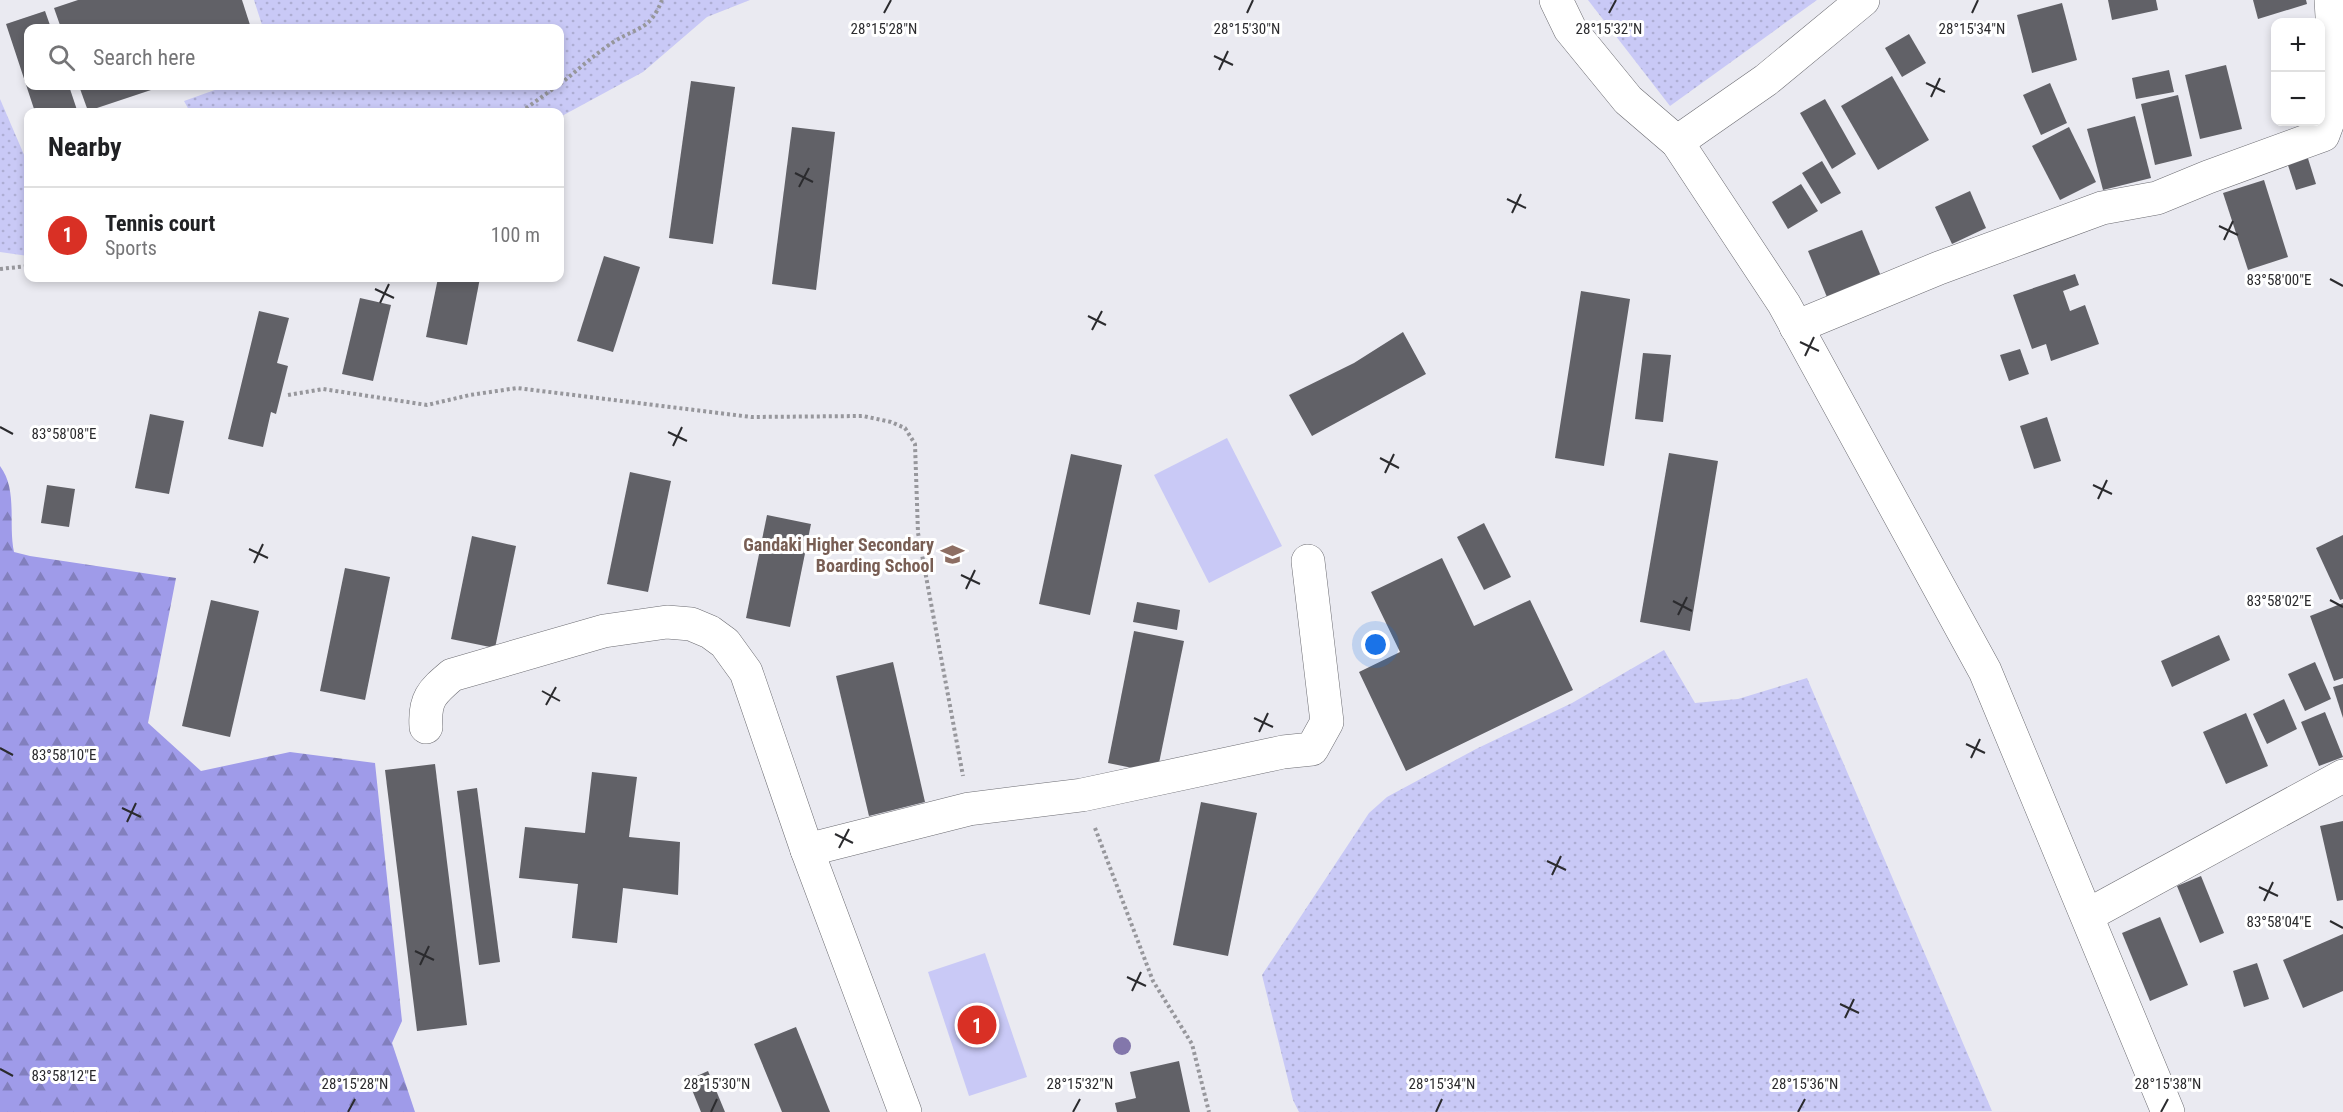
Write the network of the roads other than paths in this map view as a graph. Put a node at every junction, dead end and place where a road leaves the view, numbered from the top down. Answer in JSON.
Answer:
{"nodes":[{"id":1,"x":1556,"y":0,"type":"edge"},
{"id":2,"x":1863,"y":0,"type":"edge"},
{"id":3,"x":2331,"y":0,"type":"edge"},
{"id":4,"x":1677,"y":142,"type":"junction"},
{"id":5,"x":1796,"y":327,"type":"junction"},
{"id":6,"x":1308,"y":561,"type":"dead end"},
{"id":7,"x":426,"y":727,"type":"dead end"},
{"id":8,"x":2343,"y":776,"type":"edge"},
{"id":9,"x":807,"y":850,"type":"junction"},
{"id":10,"x":2088,"y":915,"type":"junction"},
{"id":11,"x":905,"y":1112,"type":"edge"},
{"id":12,"x":2168,"y":1112,"type":"edge"}],
"edges":[{"from":1,"to":4,"type":"street"},
{"from":2,"to":4,"type":"street"},
{"from":3,"to":5,"type":"street"},
{"from":4,"to":5,"type":"street"},
{"from":5,"to":10,"type":"street"},
{"from":6,"to":9,"type":"street"},
{"from":7,"to":9,"type":"street"},
{"from":8,"to":10,"type":"street"},
{"from":9,"to":11,"type":"street"},
{"from":10,"to":12,"type":"street"}]}
